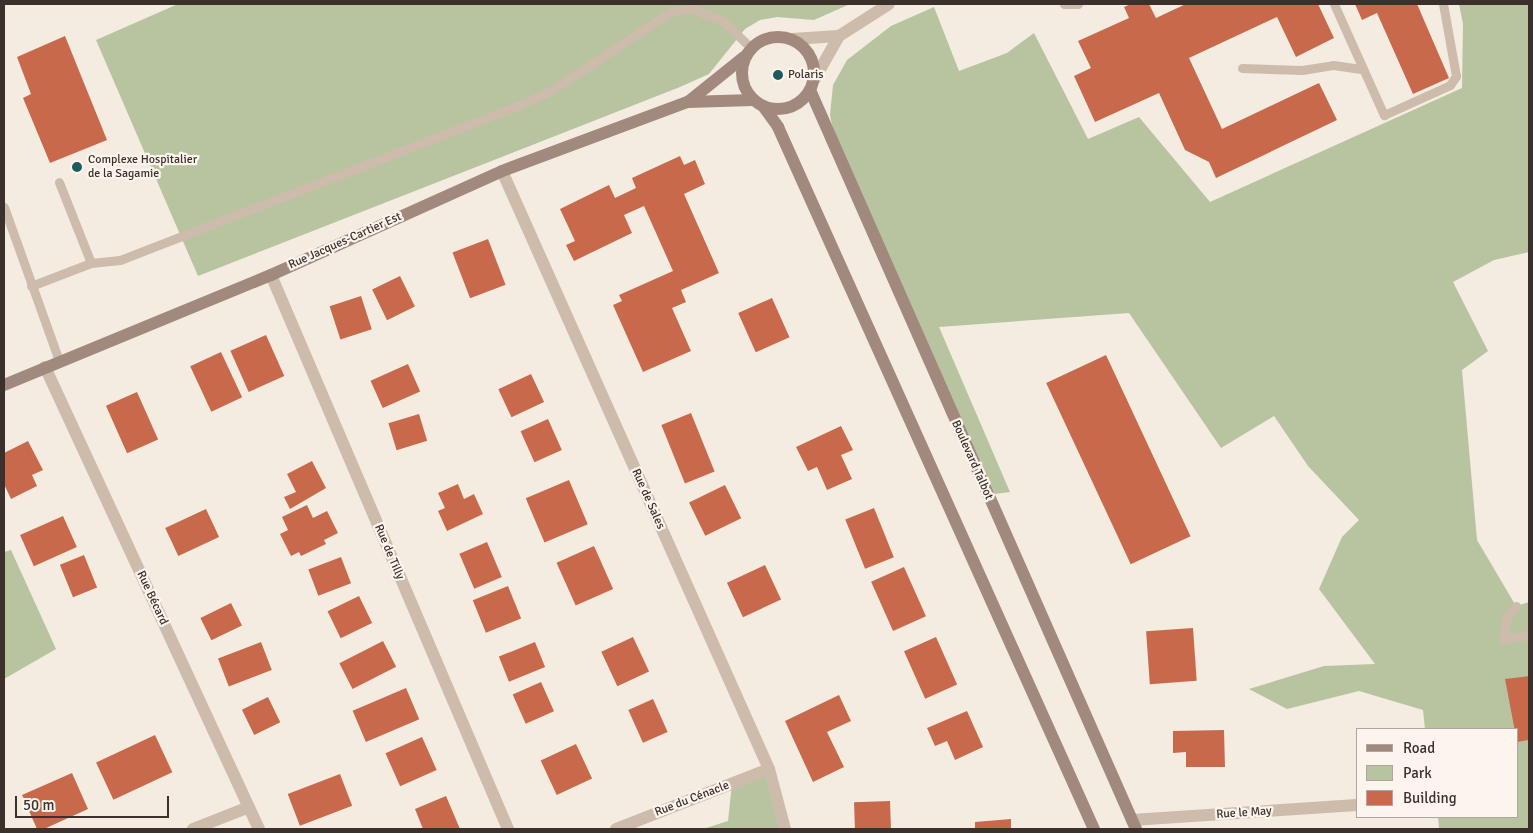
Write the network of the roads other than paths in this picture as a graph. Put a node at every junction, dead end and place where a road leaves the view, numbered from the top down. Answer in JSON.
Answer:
{"nodes":[{"id":1,"x":889,"y":4,"type":"edge"},
{"id":2,"x":1064,"y":4,"type":"edge"},
{"id":3,"x":1078,"y":4,"type":"edge"},
{"id":4,"x":1334,"y":4,"type":"edge"},
{"id":5,"x":1443,"y":4,"type":"edge"},
{"id":6,"x":839,"y":36,"type":"junction"},
{"id":7,"x":792,"y":39,"type":"junction"},
{"id":8,"x":748,"y":52,"type":"junction"},
{"id":9,"x":1242,"y":68,"type":"dead end"},
{"id":10,"x":1363,"y":69,"type":"junction"},
{"id":11,"x":812,"y":85,"type":"junction"},
{"id":12,"x":688,"y":102,"type":"junction"},
{"id":13,"x":758,"y":103,"type":"junction"},
{"id":14,"x":502,"y":171,"type":"junction"},
{"id":15,"x":59,"y":182,"type":"dead end"},
{"id":16,"x":4,"y":207,"type":"edge"},
{"id":17,"x":91,"y":263,"type":"junction"},
{"id":18,"x":271,"y":275,"type":"junction"},
{"id":19,"x":32,"y":286,"type":"junction"},
{"id":20,"x":59,"y":361,"type":"junction"},
{"id":21,"x":45,"y":367,"type":"junction"},
{"id":22,"x":4,"y":386,"type":"edge"},
{"id":23,"x":1516,"y":606,"type":"dead end"},
{"id":24,"x":1529,"y":634,"type":"edge"},
{"id":25,"x":769,"y":769,"type":"junction"},
{"id":26,"x":1356,"y":805,"type":"edge"},
{"id":27,"x":249,"y":806,"type":"junction"},
{"id":28,"x":1134,"y":825,"type":"edge"},
{"id":29,"x":624,"y":828,"type":"edge"},
{"id":30,"x":193,"y":829,"type":"edge"},
{"id":31,"x":259,"y":829,"type":"edge"},
{"id":32,"x":508,"y":829,"type":"edge"},
{"id":33,"x":785,"y":829,"type":"edge"},
{"id":34,"x":1094,"y":829,"type":"edge"}],
"edges":[{"from":1,"to":6,"type":"street"},
{"from":2,"to":3,"type":"lane"},
{"from":4,"to":10,"type":"lane"},
{"from":5,"to":10,"type":"lane"},
{"from":6,"to":7,"type":"street"},
{"from":6,"to":11,"type":"street"},
{"from":7,"to":8,"type":"main road"},
{"from":7,"to":11,"type":"main road"},
{"from":8,"to":12,"type":"main road","name":"Rue Jacques-Cartier Est"},
{"from":8,"to":13,"type":"main road"},
{"from":8,"to":17,"type":"lane"},
{"from":9,"to":10,"type":"lane"},
{"from":11,"to":13,"type":"main road"},
{"from":11,"to":28,"type":"main road","name":"Boulevard Talbot"},
{"from":12,"to":13,"type":"main road","name":"Rue Jacques-Cartier Est"},
{"from":12,"to":14,"type":"main road","name":"Rue Jacques-Cartier Est"},
{"from":13,"to":34,"type":"main road"},
{"from":14,"to":18,"type":"main road","name":"Rue Jacques-Cartier Est"},
{"from":14,"to":25,"type":"street","name":"Rue de Sales"},
{"from":15,"to":17,"type":"lane"},
{"from":16,"to":19,"type":"lane"},
{"from":17,"to":19,"type":"lane"},
{"from":18,"to":20,"type":"main road","name":"Rue Jacques-Cartier Est"},
{"from":18,"to":32,"type":"street","name":"Rue de Tilly"},
{"from":19,"to":20,"type":"lane"},
{"from":20,"to":21,"type":"main road","name":"Rue Jacques-Cartier Est"},
{"from":21,"to":22,"type":"main road","name":"Rue Jacques-Cartier Est"},
{"from":21,"to":27,"type":"street","name":"Rue Bécard"},
{"from":23,"to":24,"type":"lane"},
{"from":25,"to":29,"type":"street","name":"Rue du Cénacle"},
{"from":25,"to":33,"type":"street","name":"Rue de Sales"},
{"from":26,"to":28,"type":"street","name":"Rue le May"},
{"from":27,"to":30,"type":"street"},
{"from":27,"to":31,"type":"street","name":"Rue Bécard"}]}
